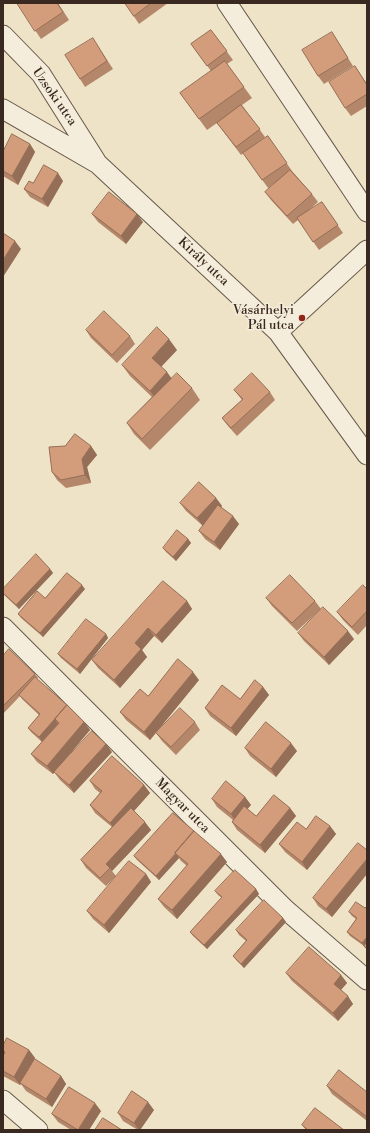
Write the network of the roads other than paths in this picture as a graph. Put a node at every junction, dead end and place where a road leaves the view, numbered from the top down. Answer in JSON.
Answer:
{"nodes":[{"id":1,"x":227,"y":3,"type":"edge"},
{"id":2,"x":3,"y":35,"type":"edge"},
{"id":3,"x":3,"y":109,"type":"edge"},
{"id":4,"x":98,"y":164,"type":"junction"},
{"id":5,"x":367,"y":212,"type":"edge"},
{"id":6,"x":367,"y":250,"type":"edge"},
{"id":7,"x":278,"y":332,"type":"junction"},
{"id":8,"x":367,"y":455,"type":"edge"},
{"id":9,"x":3,"y":627,"type":"edge"},
{"id":10,"x":367,"y":980,"type":"edge"},
{"id":11,"x":3,"y":1100,"type":"edge"},
{"id":12,"x":38,"y":1130,"type":"edge"}],
"edges":[{"from":1,"to":5,"type":"street"},
{"from":2,"to":4,"type":"street","name":"Uzsoki utca"},
{"from":3,"to":4,"type":"street","name":"Király utca"},
{"from":4,"to":7,"type":"street","name":"Király utca"},
{"from":6,"to":7,"type":"street"},
{"from":7,"to":8,"type":"street","name":"Király utca"},
{"from":9,"to":10,"type":"street","name":"Magyar utca"},
{"from":11,"to":12,"type":"street"}]}
